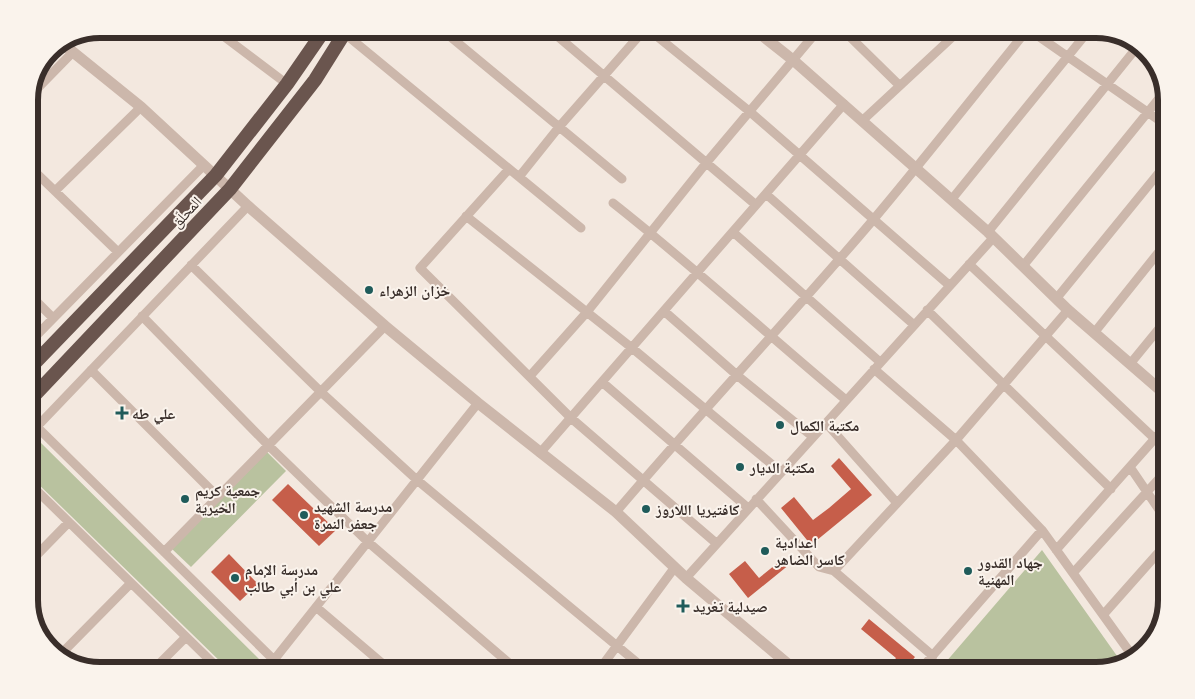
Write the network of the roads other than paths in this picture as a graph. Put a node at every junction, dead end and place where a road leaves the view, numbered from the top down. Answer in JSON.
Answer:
{"nodes":[{"id":1,"x":226,"y":38,"type":"edge"},
{"id":2,"x":318,"y":38,"type":"edge"},
{"id":3,"x":342,"y":38,"type":"edge"},
{"id":4,"x":354,"y":38,"type":"edge"},
{"id":5,"x":452,"y":38,"type":"edge"},
{"id":6,"x":560,"y":38,"type":"edge"},
{"id":7,"x":639,"y":38,"type":"edge"},
{"id":8,"x":658,"y":38,"type":"edge"},
{"id":9,"x":765,"y":38,"type":"edge"},
{"id":10,"x":811,"y":38,"type":"edge"},
{"id":11,"x":851,"y":38,"type":"edge"},
{"id":12,"x":951,"y":38,"type":"edge"},
{"id":13,"x":1021,"y":38,"type":"edge"},
{"id":14,"x":1041,"y":38,"type":"edge"},
{"id":15,"x":1083,"y":38,"type":"edge"},
{"id":16,"x":67,"y":47,"type":"edge"},
{"id":17,"x":1134,"y":51,"type":"edge"},
{"id":18,"x":73,"y":52,"type":"junction"},
{"id":19,"x":1068,"y":57,"type":"junction"},
{"id":20,"x":793,"y":60,"type":"junction"},
{"id":21,"x":605,"y":76,"type":"junction"},
{"id":22,"x":287,"y":84,"type":"junction"},
{"id":23,"x":1107,"y":84,"type":"junction"},
{"id":24,"x":899,"y":85,"type":"junction"},
{"id":25,"x":39,"y":86,"type":"edge"},
{"id":26,"x":1157,"y":100,"type":"edge"},
{"id":27,"x":844,"y":104,"type":"junction"},
{"id":28,"x":141,"y":107,"type":"junction"},
{"id":29,"x":749,"y":111,"type":"junction"},
{"id":30,"x":1147,"y":112,"type":"junction"},
{"id":31,"x":1157,"y":119,"type":"edge"},
{"id":32,"x":862,"y":120,"type":"junction"},
{"id":33,"x":559,"y":127,"type":"junction"},
{"id":34,"x":801,"y":156,"type":"junction"},
{"id":35,"x":707,"y":162,"type":"junction"},
{"id":36,"x":204,"y":165,"type":"junction"},
{"id":37,"x":916,"y":168,"type":"junction"},
{"id":38,"x":509,"y":169,"type":"junction"},
{"id":39,"x":38,"y":175,"type":"edge"},
{"id":40,"x":216,"y":175,"type":"junction"},
{"id":41,"x":1157,"y":175,"type":"edge"},
{"id":42,"x":519,"y":177,"type":"junction"},
{"id":43,"x":622,"y":179,"type":"dead end"},
{"id":44,"x":230,"y":189,"type":"junction"},
{"id":45,"x":55,"y":191,"type":"junction"},
{"id":46,"x":766,"y":194,"type":"junction"},
{"id":47,"x":952,"y":199,"type":"junction"},
{"id":48,"x":613,"y":203,"type":"dead end"},
{"id":49,"x":756,"y":205,"type":"junction"},
{"id":50,"x":248,"y":206,"type":"junction"},
{"id":51,"x":466,"y":216,"type":"junction"},
{"id":52,"x":873,"y":220,"type":"junction"},
{"id":53,"x":581,"y":228,"type":"dead end"},
{"id":54,"x":733,"y":232,"type":"junction"},
{"id":55,"x":651,"y":233,"type":"junction"},
{"id":56,"x":991,"y":234,"type":"junction"},
{"id":57,"x":118,"y":252,"type":"junction"},
{"id":58,"x":1157,"y":254,"type":"edge"},
{"id":59,"x":838,"y":259,"type":"junction"},
{"id":60,"x":969,"y":264,"type":"junction"},
{"id":61,"x":191,"y":265,"type":"junction"},
{"id":62,"x":1023,"y":266,"type":"junction"},
{"id":63,"x":697,"y":272,"type":"junction"},
{"id":64,"x":949,"y":285,"type":"junction"},
{"id":65,"x":806,"y":296,"type":"junction"},
{"id":66,"x":1056,"y":299,"type":"junction"},
{"id":67,"x":38,"y":303,"type":"edge"},
{"id":68,"x":927,"y":310,"type":"junction"},
{"id":69,"x":1068,"y":310,"type":"junction"},
{"id":70,"x":664,"y":311,"type":"junction"},
{"id":71,"x":587,"y":312,"type":"junction"},
{"id":72,"x":142,"y":316,"type":"junction"},
{"id":73,"x":53,"y":318,"type":"junction"},
{"id":74,"x":913,"y":324,"type":"junction"},
{"id":75,"x":385,"y":326,"type":"junction"},
{"id":76,"x":1157,"y":330,"type":"edge"},
{"id":77,"x":1094,"y":333,"type":"junction"},
{"id":78,"x":38,"y":334,"type":"edge"},
{"id":79,"x":1045,"y":336,"type":"junction"},
{"id":80,"x":770,"y":337,"type":"junction"},
{"id":81,"x":632,"y":348,"type":"junction"},
{"id":82,"x":38,"y":361,"type":"edge"},
{"id":83,"x":1130,"y":364,"type":"junction"},
{"id":84,"x":877,"y":366,"type":"junction"},
{"id":85,"x":91,"y":370,"type":"junction"},
{"id":86,"x":530,"y":376,"type":"junction"},
{"id":87,"x":738,"y":376,"type":"junction"},
{"id":88,"x":602,"y":382,"type":"junction"},
{"id":89,"x":1004,"y":385,"type":"junction"},
{"id":90,"x":1158,"y":388,"type":"edge"},
{"id":91,"x":38,"y":392,"type":"edge"},
{"id":92,"x":321,"y":392,"type":"junction"},
{"id":93,"x":846,"y":400,"type":"junction"},
{"id":94,"x":478,"y":403,"type":"junction"},
{"id":95,"x":706,"y":409,"type":"junction"},
{"id":96,"x":571,"y":418,"type":"junction"},
{"id":97,"x":826,"y":422,"type":"junction"},
{"id":98,"x":38,"y":426,"type":"edge"},
{"id":99,"x":38,"y":428,"type":"edge"},
{"id":100,"x":1158,"y":436,"type":"edge"},
{"id":101,"x":813,"y":437,"type":"junction"},
{"id":102,"x":1155,"y":439,"type":"junction"},
{"id":103,"x":956,"y":440,"type":"junction"},
{"id":104,"x":269,"y":446,"type":"junction"},
{"id":105,"x":674,"y":446,"type":"junction"},
{"id":106,"x":540,"y":453,"type":"junction"},
{"id":107,"x":1130,"y":467,"type":"junction"},
{"id":108,"x":781,"y":472,"type":"junction"},
{"id":109,"x":417,"y":480,"type":"junction"},
{"id":110,"x":643,"y":480,"type":"junction"},
{"id":111,"x":1158,"y":480,"type":"edge"},
{"id":112,"x":1111,"y":489,"type":"junction"},
{"id":113,"x":38,"y":492,"type":"edge"},
{"id":114,"x":1146,"y":492,"type":"junction"},
{"id":115,"x":218,"y":497,"type":"junction"},
{"id":116,"x":756,"y":499,"type":"junction"},
{"id":117,"x":897,"y":504,"type":"junction"},
{"id":118,"x":748,"y":508,"type":"junction"},
{"id":119,"x":1158,"y":509,"type":"edge"},
{"id":120,"x":616,"y":512,"type":"junction"},
{"id":121,"x":69,"y":522,"type":"junction"},
{"id":122,"x":1042,"y":530,"type":"junction"},
{"id":123,"x":368,"y":542,"type":"junction"},
{"id":124,"x":716,"y":543,"type":"junction"},
{"id":125,"x":1056,"y":550,"type":"junction"},
{"id":126,"x":164,"y":552,"type":"junction"},
{"id":127,"x":1158,"y":553,"type":"edge"},
{"id":128,"x":38,"y":554,"type":"edge"},
{"id":129,"x":675,"y":567,"type":"junction"},
{"id":130,"x":834,"y":571,"type":"junction"},
{"id":131,"x":1073,"y":573,"type":"junction"},
{"id":132,"x":686,"y":578,"type":"junction"},
{"id":133,"x":131,"y":583,"type":"junction"},
{"id":134,"x":316,"y":607,"type":"junction"},
{"id":135,"x":1103,"y":615,"type":"junction"},
{"id":136,"x":186,"y":637,"type":"junction"},
{"id":137,"x":617,"y":646,"type":"junction"},
{"id":138,"x":65,"y":650,"type":"edge"},
{"id":139,"x":1129,"y":651,"type":"edge"},
{"id":140,"x":933,"y":656,"type":"junction"},
{"id":141,"x":274,"y":660,"type":"joint"},
{"id":142,"x":162,"y":662,"type":"edge"},
{"id":143,"x":212,"y":662,"type":"edge"},
{"id":144,"x":381,"y":662,"type":"edge"},
{"id":145,"x":508,"y":662,"type":"edge"},
{"id":146,"x":605,"y":662,"type":"edge"},
{"id":147,"x":636,"y":662,"type":"edge"},
{"id":148,"x":786,"y":662,"type":"edge"},
{"id":149,"x":927,"y":662,"type":"edge"}],
"edges":[{"from":1,"to":22,"type":"street"},
{"from":2,"to":22,"type":"highway","name":"المحلّق"},
{"from":3,"to":44,"type":"highway","name":"المحلّق"},
{"from":4,"to":38,"type":"street"},
{"from":5,"to":33,"type":"street"},
{"from":6,"to":21,"type":"street"},
{"from":7,"to":21,"type":"street"},
{"from":8,"to":29,"type":"street"},
{"from":9,"to":20,"type":"street"},
{"from":10,"to":20,"type":"street"},
{"from":11,"to":24,"type":"street"},
{"from":12,"to":24,"type":"street"},
{"from":13,"to":37,"type":"street"},
{"from":14,"to":19,"type":"street"},
{"from":15,"to":19,"type":"street"},
{"from":16,"to":18,"type":"street"},
{"from":17,"to":23,"type":"street"},
{"from":18,"to":25,"type":"street"},
{"from":18,"to":28,"type":"street"},
{"from":19,"to":23,"type":"street"},
{"from":19,"to":47,"type":"street"},
{"from":20,"to":27,"type":"street"},
{"from":20,"to":29,"type":"street"},
{"from":21,"to":33,"type":"street"},
{"from":21,"to":35,"type":"street"},
{"from":22,"to":40,"type":"highway","name":"المحلّق"},
{"from":23,"to":30,"type":"street"},
{"from":23,"to":56,"type":"street"},
{"from":24,"to":32,"type":"street"},
{"from":26,"to":30,"type":"street"},
{"from":27,"to":32,"type":"street"},
{"from":27,"to":34,"type":"street"},
{"from":28,"to":36,"type":"street"},
{"from":28,"to":45,"type":"street"},
{"from":29,"to":34,"type":"street"},
{"from":29,"to":35,"type":"street"},
{"from":30,"to":31,"type":"street"},
{"from":30,"to":62,"type":"street"},
{"from":32,"to":37,"type":"street"},
{"from":33,"to":42,"type":"street"},
{"from":33,"to":43,"type":"street"},
{"from":34,"to":46,"type":"street"},
{"from":34,"to":52,"type":"street"},
{"from":35,"to":49,"type":"street"},
{"from":35,"to":55,"type":"street"},
{"from":36,"to":40,"type":"street"},
{"from":36,"to":57,"type":"street"},
{"from":37,"to":47,"type":"street"},
{"from":37,"to":52,"type":"street"},
{"from":38,"to":42,"type":"street"},
{"from":38,"to":51,"type":"street"},
{"from":39,"to":45,"type":"street"},
{"from":40,"to":44,"type":"street"},
{"from":40,"to":82,"type":"highway","name":"المحلّق"},
{"from":41,"to":66,"type":"street"},
{"from":42,"to":53,"type":"street"},
{"from":44,"to":50,"type":"street"},
{"from":44,"to":91,"type":"highway","name":"المحلّق"},
{"from":45,"to":57,"type":"street"},
{"from":46,"to":49,"type":"street"},
{"from":46,"to":59,"type":"street"},
{"from":47,"to":56,"type":"street"},
{"from":48,"to":55,"type":"street"},
{"from":49,"to":54,"type":"street"},
{"from":50,"to":61,"type":"street"},
{"from":50,"to":75,"type":"street"},
{"from":51,"to":71,"type":"street"},
{"from":51,"to":86,"type":"street"},
{"from":52,"to":59,"type":"street"},
{"from":52,"to":64,"type":"street"},
{"from":54,"to":63,"type":"street"},
{"from":54,"to":65,"type":"street"},
{"from":55,"to":63,"type":"street"},
{"from":55,"to":71,"type":"street"},
{"from":56,"to":60,"type":"street"},
{"from":56,"to":62,"type":"street"},
{"from":57,"to":73,"type":"street"},
{"from":58,"to":77,"type":"street"},
{"from":59,"to":65,"type":"street"},
{"from":59,"to":74,"type":"street"},
{"from":60,"to":64,"type":"street"},
{"from":60,"to":79,"type":"street"},
{"from":61,"to":72,"type":"street"},
{"from":61,"to":92,"type":"street"},
{"from":62,"to":66,"type":"street"},
{"from":63,"to":70,"type":"street"},
{"from":63,"to":80,"type":"street"},
{"from":64,"to":68,"type":"street"},
{"from":65,"to":80,"type":"street"},
{"from":65,"to":84,"type":"street"},
{"from":66,"to":69,"type":"street"},
{"from":67,"to":73,"type":"street"},
{"from":68,"to":74,"type":"street"},
{"from":68,"to":89,"type":"street"},
{"from":69,"to":77,"type":"street"},
{"from":69,"to":79,"type":"street"},
{"from":70,"to":81,"type":"street"},
{"from":70,"to":87,"type":"street"},
{"from":71,"to":81,"type":"street"},
{"from":71,"to":86,"type":"street"},
{"from":72,"to":85,"type":"street"},
{"from":72,"to":104,"type":"street"},
{"from":73,"to":78,"type":"street"},
{"from":74,"to":84,"type":"street"},
{"from":75,"to":92,"type":"street"},
{"from":75,"to":94,"type":"street"},
{"from":76,"to":83,"type":"street"},
{"from":77,"to":83,"type":"street"},
{"from":79,"to":89,"type":"street"},
{"from":79,"to":102,"type":"street"},
{"from":80,"to":87,"type":"street"},
{"from":80,"to":93,"type":"street"},
{"from":81,"to":88,"type":"street"},
{"from":81,"to":95,"type":"street"},
{"from":83,"to":90,"type":"street"},
{"from":84,"to":93,"type":"street"},
{"from":84,"to":103,"type":"street"},
{"from":85,"to":98,"type":"street"},
{"from":85,"to":115,"type":"street"},
{"from":86,"to":96,"type":"street"},
{"from":87,"to":95,"type":"street"},
{"from":87,"to":101,"type":"street"},
{"from":88,"to":96,"type":"street"},
{"from":88,"to":105,"type":"street"},
{"from":89,"to":103,"type":"street"},
{"from":89,"to":112,"type":"street"},
{"from":92,"to":104,"type":"street"},
{"from":92,"to":109,"type":"street"},
{"from":93,"to":97,"type":"street"},
{"from":94,"to":106,"type":"street"},
{"from":94,"to":109,"type":"street"},
{"from":95,"to":105,"type":"street"},
{"from":95,"to":108,"type":"street"},
{"from":96,"to":106,"type":"street"},
{"from":96,"to":110,"type":"street"},
{"from":97,"to":101,"type":"street"},
{"from":97,"to":117,"type":"street"},
{"from":99,"to":126,"type":"street"},
{"from":100,"to":102,"type":"street"},
{"from":101,"to":108,"type":"street"},
{"from":102,"to":107,"type":"street"},
{"from":103,"to":117,"type":"street"},
{"from":103,"to":122,"type":"street"},
{"from":104,"to":115,"type":"street"},
{"from":104,"to":123,"type":"street"},
{"from":105,"to":110,"type":"street"},
{"from":105,"to":118,"type":"street"},
{"from":106,"to":120,"type":"street"},
{"from":107,"to":112,"type":"street"},
{"from":107,"to":114,"type":"street"},
{"from":108,"to":116,"type":"street"},
{"from":109,"to":123,"type":"street"},
{"from":109,"to":137,"type":"street"},
{"from":110,"to":120,"type":"street"},
{"from":110,"to":124,"type":"street"},
{"from":111,"to":114,"type":"street"},
{"from":112,"to":125,"type":"street"},
{"from":113,"to":121,"type":"street"},
{"from":114,"to":119,"type":"street"},
{"from":114,"to":131,"type":"street"},
{"from":115,"to":126,"type":"street"},
{"from":116,"to":118,"type":"street"},
{"from":116,"to":130,"type":"street"},
{"from":117,"to":130,"type":"street"},
{"from":118,"to":124,"type":"street"},
{"from":120,"to":129,"type":"street"},
{"from":121,"to":128,"type":"street"},
{"from":121,"to":133,"type":"street"},
{"from":122,"to":125,"type":"street"},
{"from":122,"to":140,"type":"street"},
{"from":123,"to":134,"type":"street"},
{"from":123,"to":145,"type":"street"},
{"from":124,"to":132,"type":"street"},
{"from":125,"to":131,"type":"street"},
{"from":126,"to":141,"type":"street"},
{"from":127,"to":135,"type":"street"},
{"from":129,"to":132,"type":"street"},
{"from":129,"to":137,"type":"street"},
{"from":130,"to":140,"type":"street"},
{"from":131,"to":135,"type":"street"},
{"from":132,"to":148,"type":"street"},
{"from":133,"to":136,"type":"street"},
{"from":133,"to":138,"type":"street"},
{"from":134,"to":141,"type":"street"},
{"from":134,"to":144,"type":"street"},
{"from":135,"to":139,"type":"street"},
{"from":136,"to":142,"type":"street"},
{"from":136,"to":143,"type":"street"},
{"from":137,"to":146,"type":"street"},
{"from":137,"to":147,"type":"street"},
{"from":140,"to":149,"type":"street"}]}
